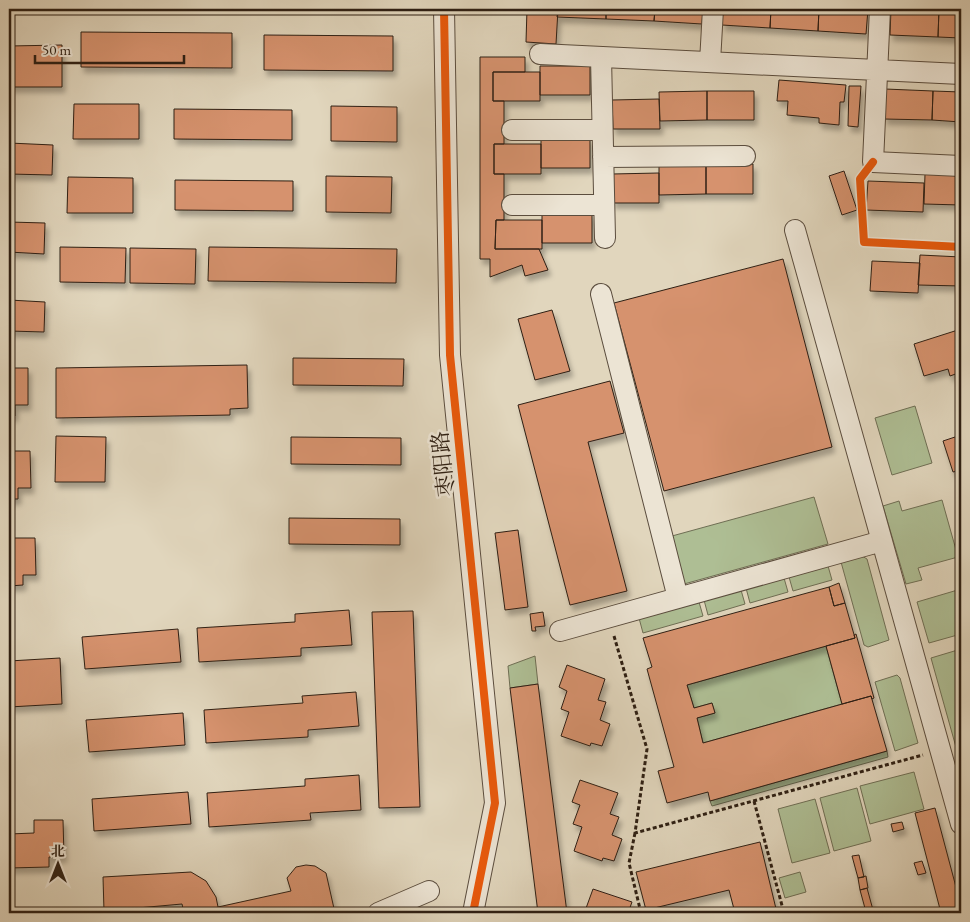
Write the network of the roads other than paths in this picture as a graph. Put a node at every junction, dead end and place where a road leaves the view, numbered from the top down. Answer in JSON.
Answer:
{"nodes":[{"id":1,"x":713,"y":9,"type":"edge"},
{"id":2,"x":880,"y":9,"type":"edge"},
{"id":3,"x":448,"y":14,"type":"edge"},
{"id":4,"x":540,"y":54,"type":"dead end"},
{"id":5,"x":600,"y":57,"type":"junction"},
{"id":6,"x":710,"y":62,"type":"junction"},
{"id":7,"x":877,"y":70,"type":"junction"},
{"id":8,"x":961,"y":74,"type":"edge"},
{"id":9,"x":537,"y":117,"type":"dead end"},
{"id":10,"x":602,"y":123,"type":"junction"},
{"id":11,"x":512,"y":130,"type":"dead end"},
{"id":12,"x":745,"y":156,"type":"dead end"},
{"id":13,"x":603,"y":157,"type":"junction"},
{"id":14,"x":961,"y":166,"type":"edge"},
{"id":15,"x":512,"y":198,"type":"dead end"},
{"id":16,"x":604,"y":198,"type":"junction"},
{"id":17,"x":795,"y":230,"type":"dead end"},
{"id":18,"x":604,"y":238,"type":"dead end"},
{"id":19,"x":601,"y":294,"type":"dead end"},
{"id":20,"x":882,"y":541,"type":"junction"},
{"id":21,"x":678,"y":598,"type":"junction"},
{"id":22,"x":560,"y":631,"type":"dead end"},
{"id":23,"x":961,"y":824,"type":"edge"},
{"id":24,"x":429,"y":891,"type":"dead end"},
{"id":25,"x":378,"y":913,"type":"edge"},
{"id":26,"x":473,"y":913,"type":"edge"}],
"edges":[{"from":1,"to":6,"type":"street"},
{"from":2,"to":7,"type":"street"},
{"from":3,"to":26,"type":"street","name":"枣阳路"},
{"from":4,"to":5,"type":"street"},
{"from":5,"to":6,"type":"street"},
{"from":5,"to":10,"type":"street"},
{"from":6,"to":7,"type":"street"},
{"from":7,"to":8,"type":"street"},
{"from":7,"to":14,"type":"street"},
{"from":9,"to":10,"type":"street"},
{"from":10,"to":11,"type":"street"},
{"from":10,"to":13,"type":"street"},
{"from":12,"to":13,"type":"street"},
{"from":13,"to":16,"type":"street"},
{"from":15,"to":16,"type":"street"},
{"from":16,"to":18,"type":"street"},
{"from":17,"to":20,"type":"street"},
{"from":19,"to":21,"type":"street"},
{"from":20,"to":21,"type":"street"},
{"from":20,"to":23,"type":"street"},
{"from":21,"to":22,"type":"street"},
{"from":24,"to":25,"type":"street"}]}
